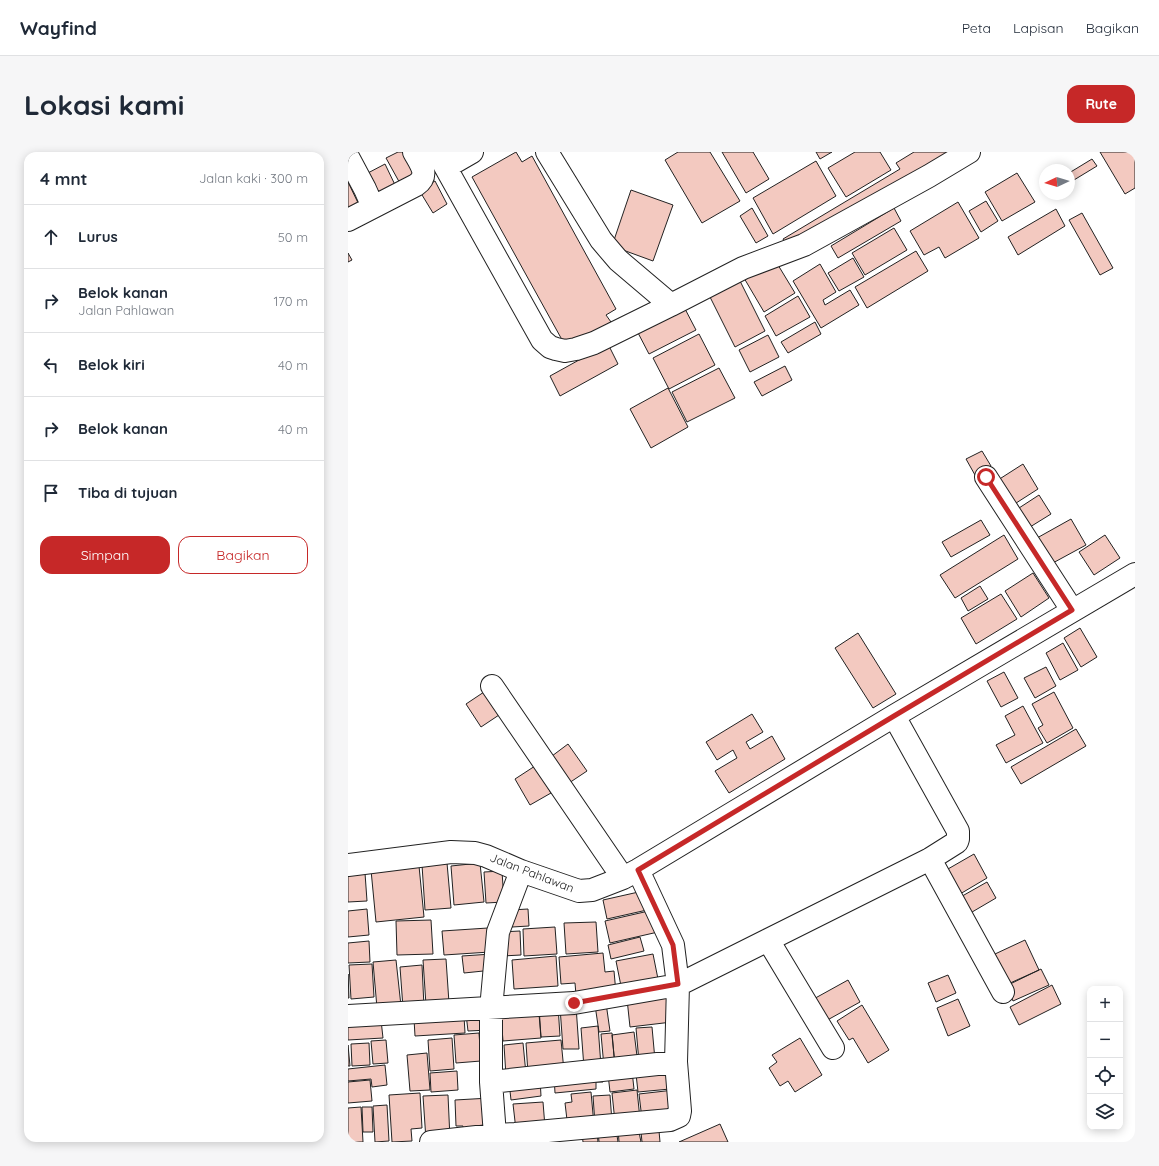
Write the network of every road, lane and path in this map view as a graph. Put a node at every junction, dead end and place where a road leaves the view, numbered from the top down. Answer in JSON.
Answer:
{"nodes":[{"id":1,"x":414,"y":152,"type":"edge"},
{"id":2,"x":472,"y":152,"type":"edge"},
{"id":3,"x":547,"y":152,"type":"edge"},
{"id":4,"x":969,"y":152,"type":"edge"},
{"id":5,"x":348,"y":157,"type":"edge"},
{"id":6,"x":442,"y":160,"type":"edge"},
{"id":7,"x":373,"y":207,"type":"junction"},
{"id":8,"x":348,"y":220,"type":"edge"},
{"id":9,"x":671,"y":304,"type":"junction"},
{"id":10,"x":986,"y":477,"type":"dead end"},
{"id":11,"x":1135,"y":574,"type":"edge"},
{"id":12,"x":1072,"y":610,"type":"junction"},
{"id":13,"x":492,"y":686,"type":"dead end"},
{"id":14,"x":894,"y":716,"type":"junction"},
{"id":15,"x":930,"y":859,"type":"junction"},
{"id":16,"x":348,"y":865,"type":"edge"},
{"id":17,"x":521,"y":871,"type":"junction"},
{"id":18,"x":630,"y":874,"type":"junction"},
{"id":19,"x":768,"y":940,"type":"junction"},
{"id":20,"x":678,"y":984,"type":"junction"},
{"id":21,"x":1003,"y":992,"type":"dead end"},
{"id":22,"x":491,"y":1009,"type":"junction"},
{"id":23,"x":348,"y":1016,"type":"edge"},
{"id":24,"x":832,"y":1048,"type":"dead end"},
{"id":25,"x":676,"y":1062,"type":"junction"},
{"id":26,"x":491,"y":1082,"type":"junction"},
{"id":27,"x":495,"y":1135,"type":"junction"},
{"id":28,"x":432,"y":1142,"type":"edge"}],
"edges":[{"from":1,"to":7,"type":"street"},
{"from":2,"to":6,"type":"street"},
{"from":3,"to":9,"type":"street"},
{"from":4,"to":9,"type":"street"},
{"from":5,"to":7,"type":"street"},
{"from":6,"to":9,"type":"street"},
{"from":7,"to":8,"type":"street"},
{"from":10,"to":12,"type":"street"},
{"from":11,"to":12,"type":"street","name":"Jalan Pahlawan"},
{"from":12,"to":14,"type":"street","name":"Jalan Pahlawan"},
{"from":13,"to":18,"type":"street"},
{"from":14,"to":15,"type":"street"},
{"from":14,"to":18,"type":"street","name":"Jalan Pahlawan"},
{"from":15,"to":19,"type":"street"},
{"from":15,"to":21,"type":"street"},
{"from":16,"to":17,"type":"street","name":"Jalan Pahlawan"},
{"from":17,"to":18,"type":"street","name":"Jalan Pahlawan"},
{"from":17,"to":22,"type":"street"},
{"from":18,"to":20,"type":"street"},
{"from":19,"to":20,"type":"street"},
{"from":19,"to":24,"type":"street"},
{"from":20,"to":22,"type":"street"},
{"from":20,"to":25,"type":"street"},
{"from":22,"to":23,"type":"street"},
{"from":22,"to":26,"type":"street"},
{"from":25,"to":26,"type":"street"},
{"from":25,"to":27,"type":"street"},
{"from":26,"to":27,"type":"street"},
{"from":27,"to":28,"type":"street"}]}
